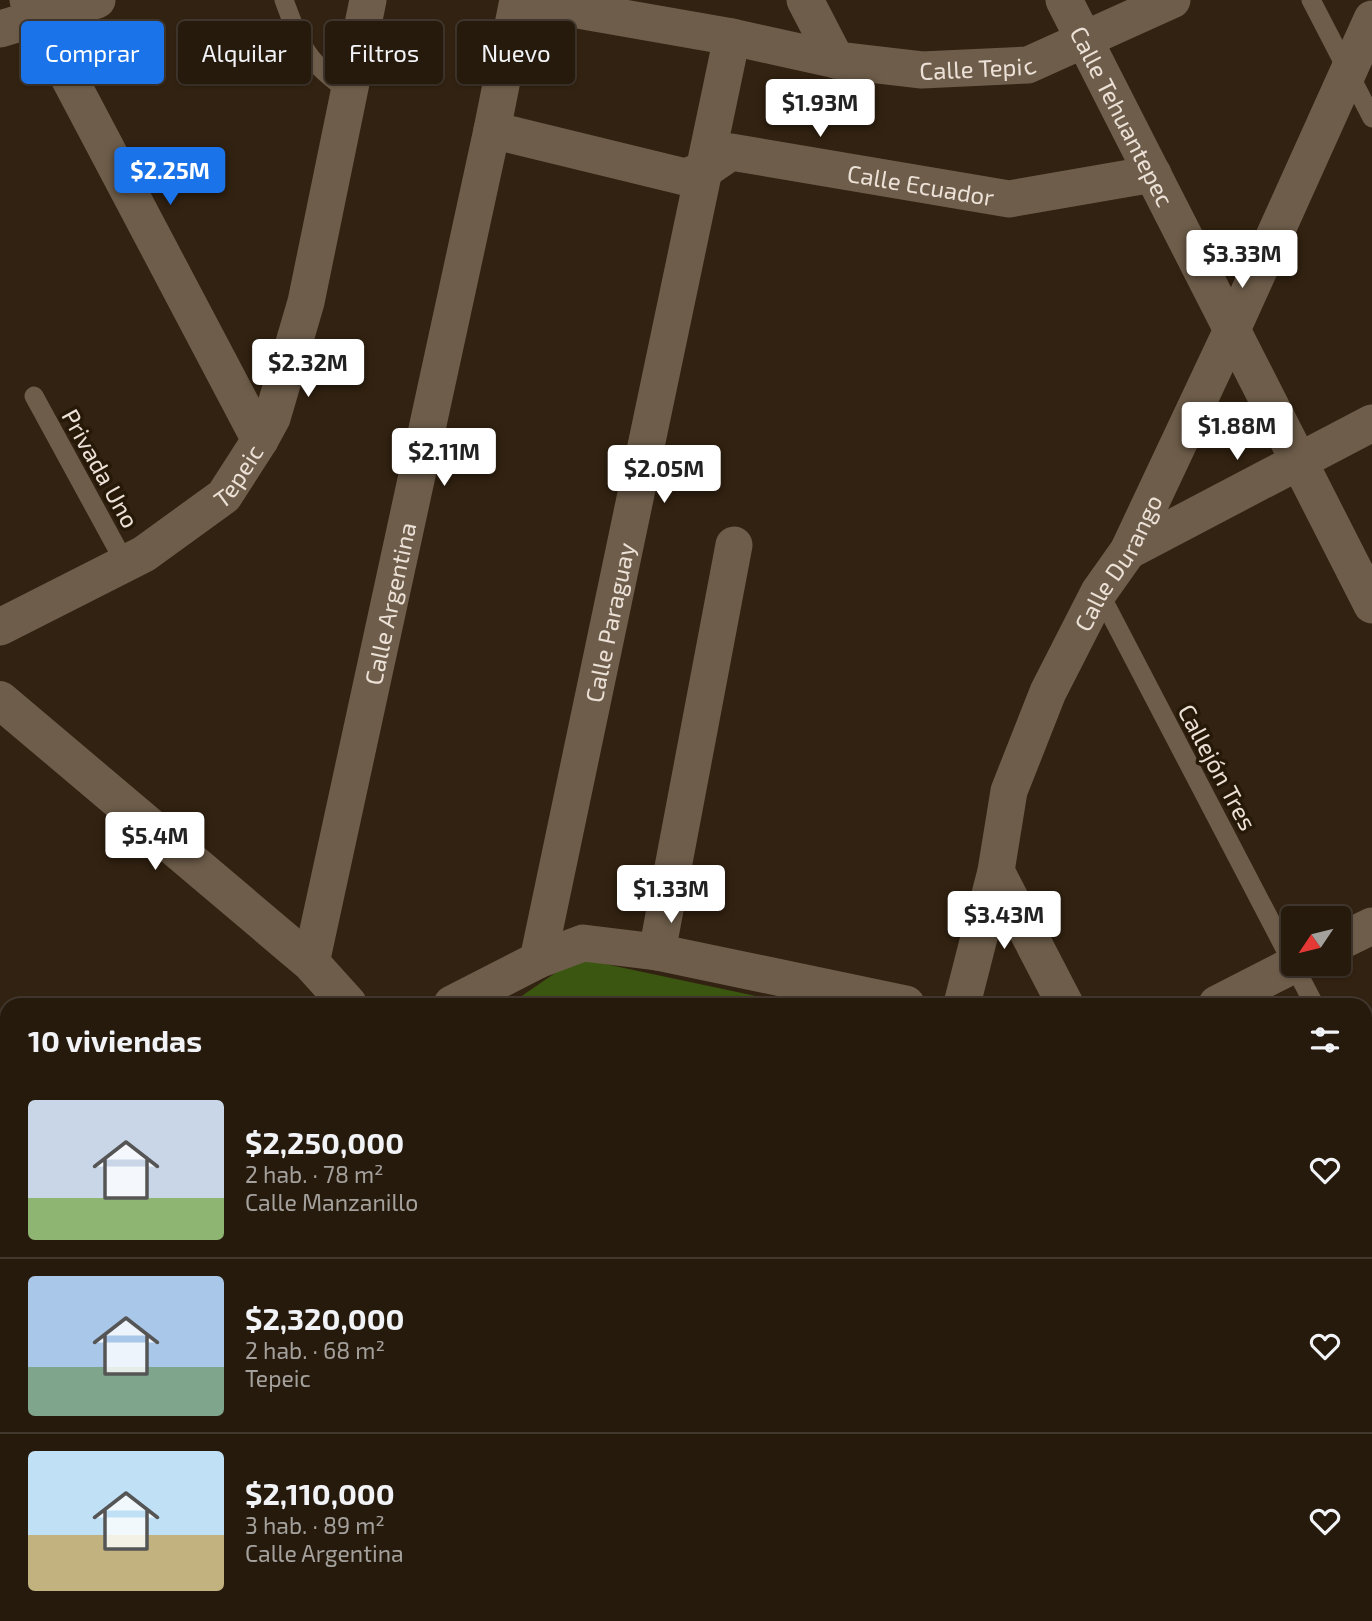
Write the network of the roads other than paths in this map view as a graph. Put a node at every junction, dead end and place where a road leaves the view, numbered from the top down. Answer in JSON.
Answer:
{"nodes":[{"id":1,"x":97,"y":0,"type":"edge"},
{"id":2,"x":284,"y":0,"type":"edge"},
{"id":3,"x":368,"y":0,"type":"edge"},
{"id":4,"x":519,"y":0,"type":"edge"},
{"id":5,"x":805,"y":0,"type":"edge"},
{"id":6,"x":1063,"y":0,"type":"edge"},
{"id":7,"x":1172,"y":0,"type":"edge"},
{"id":8,"x":1311,"y":0,"type":"edge"},
{"id":9,"x":33,"y":9,"type":"edge"},
{"id":10,"x":1372,"y":19,"type":"edge"},
{"id":11,"x":0,"y":29,"type":"edge"},
{"id":12,"x":732,"y":37,"type":"junction"},
{"id":13,"x":1085,"y":42,"type":"junction"},
{"id":14,"x":836,"y":60,"type":"junction"},
{"id":15,"x":1348,"y":72,"type":"junction"},
{"id":16,"x":351,"y":92,"type":"junction"},
{"id":17,"x":1372,"y":118,"type":"edge"},
{"id":18,"x":492,"y":130,"type":"junction"},
{"id":19,"x":706,"y":169,"type":"junction"},
{"id":20,"x":1153,"y":174,"type":"junction"},
{"id":21,"x":1231,"y":332,"type":"junction"},
{"id":22,"x":34,"y":396,"type":"dead end"},
{"id":23,"x":1372,"y":424,"type":"edge"},
{"id":24,"x":260,"y":440,"type":"junction"},
{"id":25,"x":1298,"y":463,"type":"junction"},
{"id":26,"x":734,"y":545,"type":"dead end"},
{"id":27,"x":1128,"y":551,"type":"junction"},
{"id":28,"x":125,"y":563,"type":"junction"},
{"id":29,"x":1099,"y":592,"type":"junction"},
{"id":30,"x":1372,"y":605,"type":"edge"},
{"id":31,"x":0,"y":627,"type":"edge"},
{"id":32,"x":0,"y":700,"type":"edge"},
{"id":33,"x":996,"y":871,"type":"junction"},
{"id":34,"x":1372,"y":926,"type":"edge"},
{"id":35,"x":1351,"y":936,"type":"edge"},
{"id":36,"x":1281,"y":939,"type":"edge"},
{"id":37,"x":657,"y":952,"type":"junction"},
{"id":38,"x":538,"y":960,"type":"junction"},
{"id":39,"x":312,"y":963,"type":"junction"},
{"id":40,"x":1281,"y":971,"type":"edge"},
{"id":41,"x":1300,"y":976,"type":"edge"},
{"id":42,"x":343,"y":998,"type":"edge"},
{"id":43,"x":464,"y":998,"type":"edge"},
{"id":44,"x":877,"y":998,"type":"edge"},
{"id":45,"x":964,"y":998,"type":"edge"},
{"id":46,"x":1062,"y":998,"type":"edge"},
{"id":47,"x":1229,"y":998,"type":"edge"},
{"id":48,"x":1311,"y":998,"type":"edge"}],
"edges":[{"from":1,"to":9,"type":"street"},
{"from":2,"to":16,"type":"lane"},
{"from":3,"to":16,"type":"street","name":"Tepeic"},
{"from":4,"to":12,"type":"street","name":"Calle Tepic"},
{"from":4,"to":18,"type":"street","name":"Calle Argentina"},
{"from":5,"to":14,"type":"street"},
{"from":6,"to":13,"type":"street","name":"Calle Tehuantepec"},
{"from":7,"to":13,"type":"street","name":"Calle Tepic"},
{"from":8,"to":15,"type":"lane"},
{"from":9,"to":11,"type":"street"},
{"from":9,"to":24,"type":"street"},
{"from":10,"to":15,"type":"street","name":"Calle Durango"},
{"from":12,"to":14,"type":"street","name":"Calle Tepic"},
{"from":12,"to":19,"type":"street","name":"Calle Paraguay"},
{"from":13,"to":14,"type":"street","name":"Calle Tepic"},
{"from":13,"to":20,"type":"street","name":"Calle Tehuantepec"},
{"from":15,"to":17,"type":"lane"},
{"from":15,"to":21,"type":"street","name":"Calle Durango"},
{"from":16,"to":24,"type":"street","name":"Tepeic"},
{"from":18,"to":19,"type":"street","name":"Calle Ecuador"},
{"from":18,"to":39,"type":"street","name":"Calle Argentina"},
{"from":19,"to":20,"type":"street","name":"Calle Ecuador"},
{"from":19,"to":38,"type":"street","name":"Calle Paraguay"},
{"from":20,"to":21,"type":"street","name":"Calle Tehuantepec"},
{"from":21,"to":25,"type":"street","name":"Calle Tehuantepec"},
{"from":21,"to":27,"type":"street","name":"Calle Durango"},
{"from":22,"to":28,"type":"lane","name":"Privada Uno"},
{"from":23,"to":25,"type":"street"},
{"from":24,"to":28,"type":"street","name":"Tepeic"},
{"from":25,"to":27,"type":"street"},
{"from":25,"to":30,"type":"street","name":"Calle Tehuantepec"},
{"from":26,"to":37,"type":"street"},
{"from":27,"to":29,"type":"street","name":"Calle Durango"},
{"from":28,"to":31,"type":"street","name":"Tepeic"},
{"from":29,"to":33,"type":"street","name":"Calle Durango"},
{"from":29,"to":36,"type":"lane","name":"Callejón Tres"},
{"from":32,"to":39,"type":"main road"},
{"from":33,"to":45,"type":"street","name":"Calle Durango"},
{"from":33,"to":46,"type":"street"},
{"from":34,"to":35,"type":"street"},
{"from":37,"to":38,"type":"street"},
{"from":37,"to":44,"type":"street"},
{"from":38,"to":43,"type":"street"},
{"from":39,"to":42,"type":"main road"},
{"from":40,"to":47,"type":"street"},
{"from":41,"to":48,"type":"lane","name":"Callejón Tres"}]}
